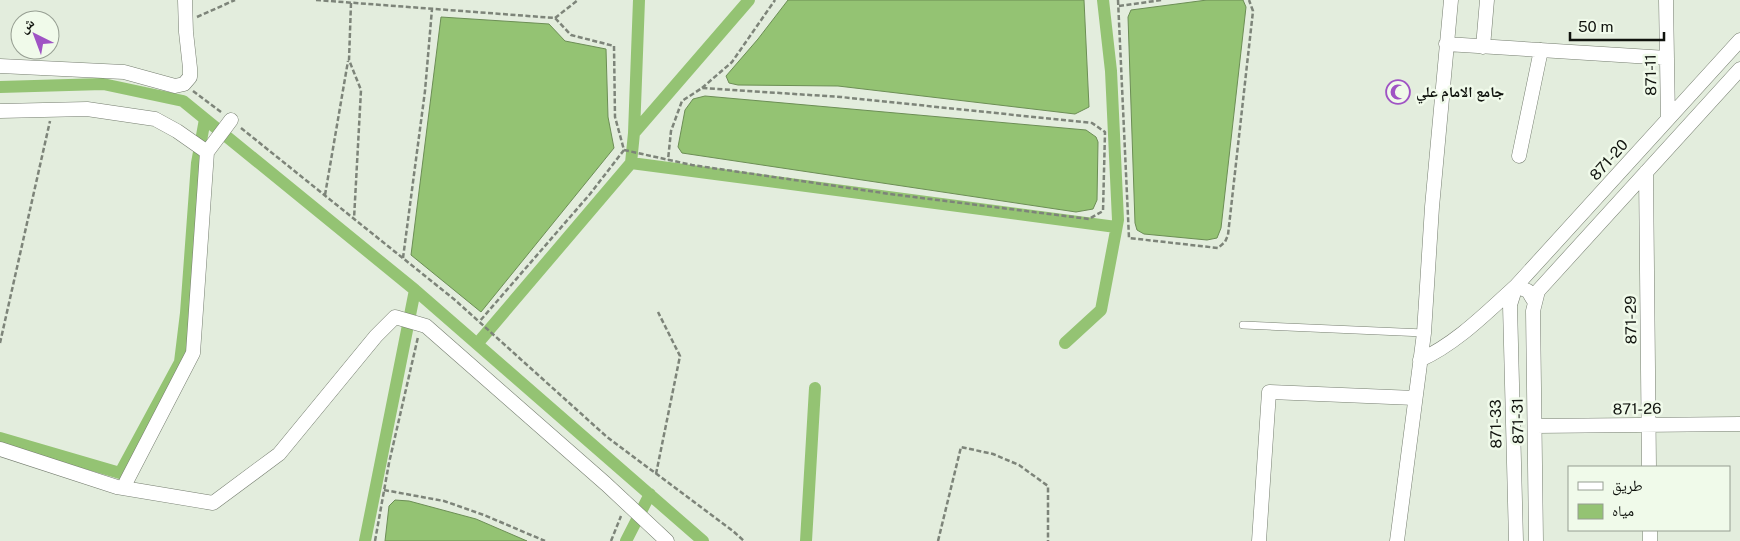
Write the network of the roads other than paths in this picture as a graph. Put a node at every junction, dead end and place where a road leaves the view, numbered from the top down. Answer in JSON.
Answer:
{"nodes":[{"id":1,"x":185,"y":0,"type":"edge"},
{"id":2,"x":1451,"y":0,"type":"edge"},
{"id":3,"x":1487,"y":0,"type":"edge"},
{"id":4,"x":1666,"y":0,"type":"edge"},
{"id":5,"x":1740,"y":40,"type":"edge"},
{"id":6,"x":1446,"y":44,"type":"junction"},
{"id":7,"x":1483,"y":47,"type":"junction"},
{"id":8,"x":1541,"y":50,"type":"junction"},
{"id":9,"x":1667,"y":58,"type":"junction"},
{"id":10,"x":0,"y":66,"type":"edge"},
{"id":11,"x":1740,"y":69,"type":"edge"},
{"id":12,"x":0,"y":111,"type":"edge"},
{"id":13,"x":1668,"y":119,"type":"junction"},
{"id":14,"x":231,"y":120,"type":"road end"},
{"id":15,"x":206,"y":152,"type":"junction"},
{"id":16,"x":1519,"y":156,"type":"dead end"},
{"id":17,"x":1646,"y":172,"type":"junction"},
{"id":18,"x":1516,"y":286,"type":"junction"},
{"id":19,"x":1534,"y":301,"type":"junction"},
{"id":20,"x":1510,"y":305,"type":"junction"},
{"id":21,"x":1243,"y":325,"type":"dead end"},
{"id":22,"x":1424,"y":333,"type":"junction"},
{"id":23,"x":1455,"y":339,"type":"junction"},
{"id":24,"x":1420,"y":360,"type":"junction"},
{"id":25,"x":1415,"y":398,"type":"junction"},
{"id":26,"x":1740,"y":424,"type":"edge"},
{"id":27,"x":1649,"y":425,"type":"junction"},
{"id":28,"x":1535,"y":426,"type":"junction"},
{"id":29,"x":0,"y":449,"type":"edge"},
{"id":30,"x":1649,"y":466,"type":"edge"},
{"id":31,"x":123,"y":488,"type":"junction"},
{"id":32,"x":667,"y":541,"type":"edge"},
{"id":33,"x":1259,"y":541,"type":"edge"},
{"id":34,"x":1398,"y":541,"type":"edge"},
{"id":35,"x":1516,"y":541,"type":"edge"},
{"id":36,"x":1536,"y":541,"type":"edge"}],
"edges":[{"from":1,"to":10,"type":"street"},
{"from":2,"to":6,"type":"street"},
{"from":3,"to":7,"type":"street"},
{"from":4,"to":9,"type":"street","name":"871-11"},
{"from":5,"to":13,"type":"street","name":"871-20"},
{"from":6,"to":7,"type":"street"},
{"from":6,"to":22,"type":"street"},
{"from":7,"to":8,"type":"street"},
{"from":8,"to":9,"type":"street"},
{"from":8,"to":16,"type":"street"},
{"from":9,"to":13,"type":"street","name":"871-11"},
{"from":11,"to":17,"type":"street"},
{"from":12,"to":15,"type":"street"},
{"from":13,"to":18,"type":"street","name":"871-20"},
{"from":14,"to":15,"type":"street"},
{"from":15,"to":31,"type":"street"},
{"from":17,"to":19,"type":"street"},
{"from":17,"to":27,"type":"street","name":"871-29"},
{"from":18,"to":19,"type":"street"},
{"from":18,"to":20,"type":"street","name":"871-20"},
{"from":18,"to":23,"type":"street"},
{"from":19,"to":20,"type":"street"},
{"from":19,"to":28,"type":"street","name":"871-31"},
{"from":20,"to":23,"type":"street"},
{"from":20,"to":35,"type":"street","name":"871-33"},
{"from":21,"to":22,"type":"lane"},
{"from":22,"to":24,"type":"street"},
{"from":23,"to":24,"type":"street"},
{"from":24,"to":25,"type":"street"},
{"from":25,"to":33,"type":"street"},
{"from":25,"to":34,"type":"street"},
{"from":26,"to":27,"type":"street","name":"871-26"},
{"from":27,"to":28,"type":"street","name":"871-26"},
{"from":27,"to":30,"type":"street","name":"871-29"},
{"from":28,"to":36,"type":"street","name":"871-31"},
{"from":29,"to":31,"type":"street"},
{"from":31,"to":32,"type":"street"}]}
